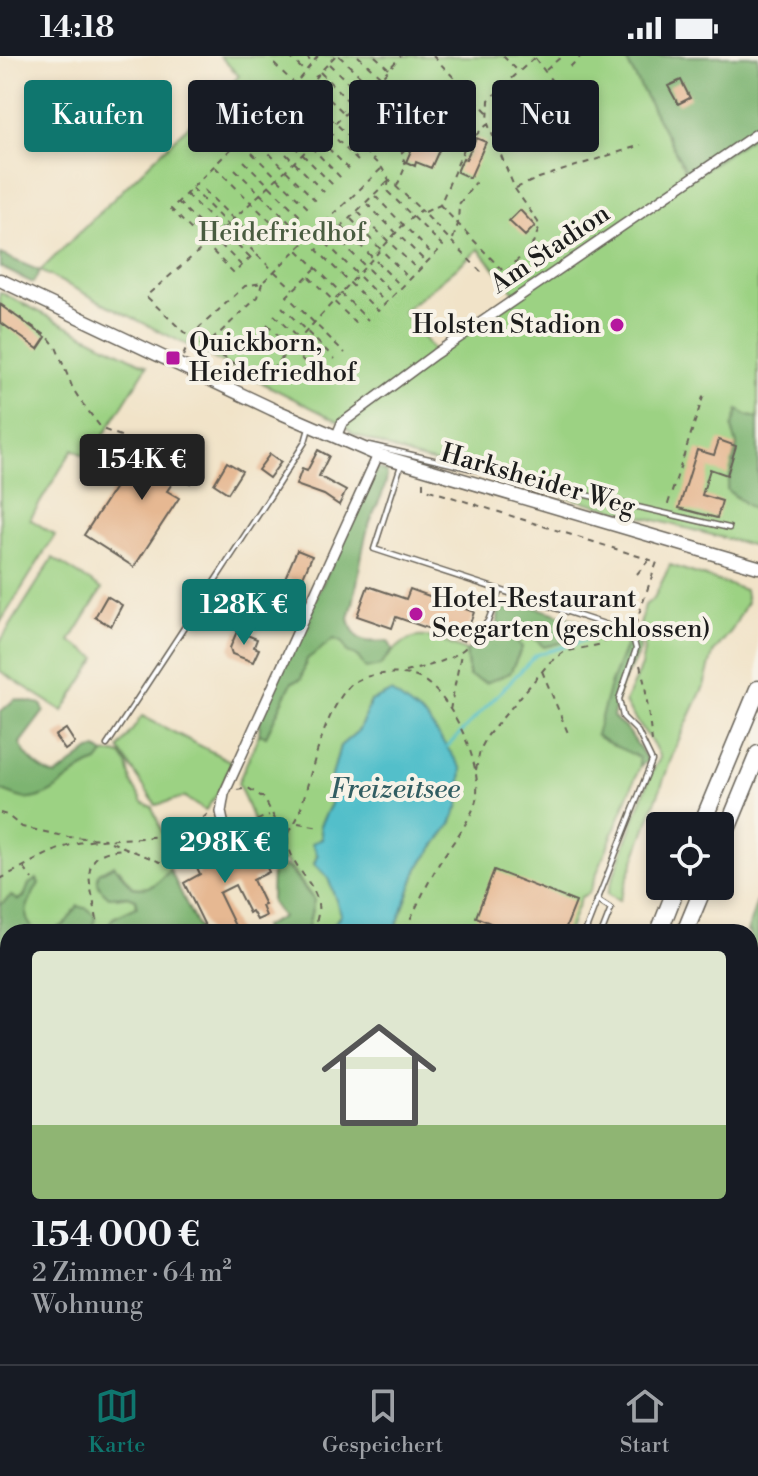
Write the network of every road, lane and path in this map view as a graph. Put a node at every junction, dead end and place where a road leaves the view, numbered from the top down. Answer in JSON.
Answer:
{"nodes":[{"id":1,"x":289,"y":56,"type":"edge"},
{"id":2,"x":306,"y":56,"type":"edge"},
{"id":3,"x":318,"y":56,"type":"edge"},
{"id":4,"x":337,"y":56,"type":"edge"},
{"id":5,"x":358,"y":56,"type":"edge"},
{"id":6,"x":375,"y":56,"type":"edge"},
{"id":7,"x":393,"y":56,"type":"edge"},
{"id":8,"x":401,"y":56,"type":"edge"},
{"id":9,"x":433,"y":56,"type":"edge"},
{"id":10,"x":503,"y":56,"type":"edge"},
{"id":11,"x":535,"y":56,"type":"edge"},
{"id":12,"x":562,"y":56,"type":"edge"},
{"id":13,"x":581,"y":56,"type":"edge"},
{"id":14,"x":397,"y":60,"type":"junction"},
{"id":15,"x":312,"y":63,"type":"junction"},
{"id":16,"x":328,"y":63,"type":"junction"},
{"id":17,"x":274,"y":64,"type":"dead end"},
{"id":18,"x":570,"y":67,"type":"dead end"},
{"id":19,"x":389,"y":69,"type":"junction"},
{"id":20,"x":545,"y":70,"type":"junction"},
{"id":21,"x":304,"y":71,"type":"junction"},
{"id":22,"x":320,"y":72,"type":"junction"},
{"id":23,"x":519,"y":72,"type":"junction"},
{"id":24,"x":381,"y":77,"type":"junction"},
{"id":25,"x":291,"y":80,"type":"edge"},
{"id":26,"x":298,"y":80,"type":"edge"},
{"id":27,"x":364,"y":80,"type":"edge"},
{"id":28,"x":378,"y":80,"type":"edge"},
{"id":29,"x":552,"y":80,"type":"edge"},
{"id":30,"x":349,"y":83,"type":"edge"},
{"id":31,"x":349,"y":102,"type":"edge"},
{"id":32,"x":349,"y":110,"type":"edge"},
{"id":33,"x":489,"y":113,"type":"junction"},
{"id":34,"x":344,"y":114,"type":"junction"},
{"id":35,"x":335,"y":122,"type":"joint"},
{"id":36,"x":488,"y":124,"type":"junction"},
{"id":37,"x":758,"y":133,"type":"edge"},
{"id":38,"x":349,"y":135,"type":"edge"},
{"id":39,"x":333,"y":136,"type":"edge"},
{"id":40,"x":641,"y":145,"type":"dead end"},
{"id":41,"x":228,"y":152,"type":"edge"},
{"id":42,"x":268,"y":152,"type":"edge"},
{"id":43,"x":284,"y":152,"type":"edge"},
{"id":44,"x":316,"y":152,"type":"edge"},
{"id":45,"x":333,"y":152,"type":"edge"},
{"id":46,"x":366,"y":152,"type":"edge"},
{"id":47,"x":402,"y":152,"type":"edge"},
{"id":48,"x":252,"y":153,"type":"dead end"},
{"id":49,"x":302,"y":153,"type":"joint"},
{"id":50,"x":244,"y":161,"type":"dead end"},
{"id":51,"x":294,"y":162,"type":"junction"},
{"id":52,"x":360,"y":163,"type":"dead end"},
{"id":53,"x":214,"y":166,"type":"junction"},
{"id":54,"x":382,"y":168,"type":"junction"},
{"id":55,"x":235,"y":169,"type":"dead end"},
{"id":56,"x":285,"y":169,"type":"junction"},
{"id":57,"x":350,"y":170,"type":"dead end"},
{"id":58,"x":277,"y":178,"type":"junction"},
{"id":59,"x":342,"y":179,"type":"dead end"},
{"id":60,"x":389,"y":180,"type":"junction"},
{"id":61,"x":476,"y":182,"type":"dead end"},
{"id":62,"x":269,"y":185,"type":"junction"},
{"id":63,"x":335,"y":187,"type":"dead end"},
{"id":64,"x":396,"y":187,"type":"junction"},
{"id":65,"x":192,"y":188,"type":"junction"},
{"id":66,"x":515,"y":189,"type":"junction"},
{"id":67,"x":204,"y":190,"type":"dead end"},
{"id":68,"x":260,"y":193,"type":"junction"},
{"id":69,"x":186,"y":194,"type":"junction"},
{"id":70,"x":326,"y":194,"type":"dead end"},
{"id":71,"x":374,"y":195,"type":"junction"},
{"id":72,"x":178,"y":202,"type":"junction"},
{"id":73,"x":251,"y":202,"type":"junction"},
{"id":74,"x":366,"y":203,"type":"junction"},
{"id":75,"x":319,"y":204,"type":"dead end"},
{"id":76,"x":440,"y":205,"type":"junction"},
{"id":77,"x":310,"y":210,"type":"dead end"},
{"id":78,"x":358,"y":211,"type":"junction"},
{"id":79,"x":423,"y":211,"type":"junction"},
{"id":80,"x":302,"y":218,"type":"dead end"},
{"id":81,"x":350,"y":218,"type":"junction"},
{"id":82,"x":413,"y":218,"type":"junction"},
{"id":83,"x":234,"y":219,"type":"junction"},
{"id":84,"x":228,"y":224,"type":"junction"},
{"id":85,"x":404,"y":224,"type":"junction"},
{"id":86,"x":458,"y":224,"type":"junction"},
{"id":87,"x":294,"y":227,"type":"dead end"},
{"id":88,"x":341,"y":227,"type":"junction"},
{"id":89,"x":222,"y":229,"type":"junction"},
{"id":90,"x":279,"y":230,"type":"dead end"},
{"id":91,"x":396,"y":233,"type":"junction"},
{"id":92,"x":333,"y":235,"type":"junction"},
{"id":93,"x":214,"y":238,"type":"junction"},
{"id":94,"x":453,"y":240,"type":"junction"},
{"id":95,"x":256,"y":241,"type":"dead end"},
{"id":96,"x":388,"y":241,"type":"junction"},
{"id":97,"x":325,"y":242,"type":"junction"},
{"id":98,"x":206,"y":245,"type":"junction"},
{"id":99,"x":297,"y":249,"type":"junction"},
{"id":100,"x":381,"y":249,"type":"junction"},
{"id":101,"x":255,"y":253,"type":"junction"},
{"id":102,"x":434,"y":255,"type":"junction"},
{"id":103,"x":251,"y":258,"type":"junction"},
{"id":104,"x":373,"y":258,"type":"junction"},
{"id":105,"x":426,"y":263,"type":"junction"},
{"id":106,"x":242,"y":266,"type":"junction"},
{"id":107,"x":365,"y":266,"type":"junction"},
{"id":108,"x":316,"y":268,"type":"junction"},
{"id":109,"x":274,"y":271,"type":"junction"},
{"id":110,"x":419,"y":271,"type":"junction"},
{"id":111,"x":358,"y":275,"type":"junction"},
{"id":112,"x":484,"y":275,"type":"dead end"},
{"id":113,"x":308,"y":276,"type":"junction"},
{"id":114,"x":410,"y":279,"type":"junction"},
{"id":115,"x":0,"y":280,"type":"edge"},
{"id":116,"x":262,"y":283,"type":"junction"},
{"id":117,"x":350,"y":283,"type":"junction"},
{"id":118,"x":402,"y":287,"type":"junction"},
{"id":119,"x":294,"y":290,"type":"junction"},
{"id":120,"x":341,"y":293,"type":"junction"},
{"id":121,"x":394,"y":295,"type":"junction"},
{"id":122,"x":333,"y":301,"type":"junction"},
{"id":123,"x":386,"y":303,"type":"junction"},
{"id":124,"x":0,"y":304,"type":"edge"},
{"id":125,"x":282,"y":307,"type":"dead end"},
{"id":126,"x":274,"y":315,"type":"dead end"},
{"id":127,"x":368,"y":320,"type":"dead end"},
{"id":128,"x":314,"y":322,"type":"junction"},
{"id":129,"x":267,"y":325,"type":"dead end"},
{"id":130,"x":360,"y":327,"type":"dead end"},
{"id":131,"x":306,"y":331,"type":"junction"},
{"id":132,"x":298,"y":339,"type":"junction"},
{"id":133,"x":195,"y":343,"type":"junction"},
{"id":134,"x":290,"y":348,"type":"junction"},
{"id":135,"x":345,"y":353,"type":"dead end"},
{"id":136,"x":335,"y":359,"type":"dead end"},
{"id":137,"x":179,"y":364,"type":"junction"},
{"id":138,"x":326,"y":366,"type":"dead end"},
{"id":139,"x":317,"y":374,"type":"dead end"},
{"id":140,"x":704,"y":394,"type":"dead end"},
{"id":141,"x":309,"y":425,"type":"junction"},
{"id":142,"x":126,"y":438,"type":"dead end"},
{"id":143,"x":339,"y":438,"type":"junction"},
{"id":144,"x":378,"y":455,"type":"junction"},
{"id":145,"x":402,"y":462,"type":"junction"},
{"id":146,"x":423,"y":469,"type":"junction"},
{"id":147,"x":665,"y":513,"type":"junction"},
{"id":148,"x":729,"y":528,"type":"dead end"},
{"id":149,"x":652,"y":556,"type":"dead end"},
{"id":150,"x":649,"y":560,"type":"junction"},
{"id":151,"x":758,"y":567,"type":"edge"},
{"id":152,"x":637,"y":574,"type":"dead end"},
{"id":153,"x":500,"y":590,"type":"junction"},
{"id":154,"x":480,"y":630,"type":"junction"},
{"id":155,"x":620,"y":630,"type":"junction"},
{"id":156,"x":468,"y":631,"type":"dead end"},
{"id":157,"x":632,"y":633,"type":"junction"},
{"id":158,"x":636,"y":649,"type":"junction"},
{"id":159,"x":461,"y":654,"type":"junction"},
{"id":160,"x":542,"y":670,"type":"junction"},
{"id":161,"x":404,"y":673,"type":"junction"},
{"id":162,"x":758,"y":689,"type":"edge"},
{"id":163,"x":449,"y":711,"type":"junction"},
{"id":164,"x":568,"y":733,"type":"dead end"},
{"id":165,"x":107,"y":745,"type":"dead end"},
{"id":166,"x":758,"y":754,"type":"edge"},
{"id":167,"x":649,"y":755,"type":"junction"},
{"id":168,"x":475,"y":771,"type":"junction"},
{"id":169,"x":707,"y":812,"type":"edge"},
{"id":170,"x":734,"y":812,"type":"edge"},
{"id":171,"x":0,"y":813,"type":"edge"},
{"id":172,"x":296,"y":822,"type":"junction"},
{"id":173,"x":247,"y":825,"type":"dead end"},
{"id":174,"x":320,"y":827,"type":"dead end"},
{"id":175,"x":222,"y":836,"type":"joint"},
{"id":176,"x":154,"y":838,"type":"dead end"},
{"id":177,"x":107,"y":840,"type":"junction"},
{"id":178,"x":288,"y":845,"type":"junction"},
{"id":179,"x":128,"y":849,"type":"junction"},
{"id":180,"x":24,"y":867,"type":"junction"},
{"id":181,"x":0,"y":879,"type":"edge"},
{"id":182,"x":32,"y":879,"type":"dead end"},
{"id":183,"x":597,"y":900,"type":"junction"},
{"id":184,"x":672,"y":900,"type":"edge"},
{"id":185,"x":698,"y":900,"type":"edge"},
{"id":186,"x":97,"y":924,"type":"edge"},
{"id":187,"x":316,"y":924,"type":"edge"},
{"id":188,"x":408,"y":924,"type":"edge"},
{"id":189,"x":588,"y":924,"type":"edge"},
{"id":190,"x":605,"y":924,"type":"edge"},
{"id":191,"x":662,"y":924,"type":"edge"},
{"id":192,"x":688,"y":924,"type":"edge"}],
"edges":[{"from":1,"to":21,"type":"path"},
{"from":2,"to":15,"type":"path"},
{"from":3,"to":15,"type":"path"},
{"from":4,"to":16,"type":"path"},
{"from":4,"to":27,"type":"path"},
{"from":5,"to":24,"type":"path"},
{"from":6,"to":19,"type":"path"},
{"from":7,"to":14,"type":"path"},
{"from":8,"to":14,"type":"path"},
{"from":9,"to":33,"type":"path"},
{"from":10,"to":23,"type":"path"},
{"from":11,"to":20,"type":"path"},
{"from":11,"to":23,"type":"path"},
{"from":12,"to":20,"type":"path"},
{"from":13,"to":18,"type":"path"},
{"from":14,"to":19,"type":"path"},
{"from":15,"to":21,"type":"path"},
{"from":16,"to":22,"type":"path"},
{"from":16,"to":30,"type":"path"},
{"from":17,"to":25,"type":"path"},
{"from":19,"to":24,"type":"path"},
{"from":20,"to":29,"type":"path"},
{"from":21,"to":26,"type":"path"},
{"from":22,"to":31,"type":"path"},
{"from":22,"to":34,"type":"path"},
{"from":23,"to":33,"type":"path"},
{"from":24,"to":28,"type":"path"},
{"from":32,"to":34,"type":"path"},
{"from":33,"to":36,"type":"path"},
{"from":34,"to":35,"type":"path"},
{"from":35,"to":38,"type":"path"},
{"from":36,"to":66,"type":"path"},
{"from":36,"to":76,"type":"path"},
{"from":37,"to":143,"type":"street","name":"Am Stadion"},
{"from":39,"to":52,"type":"path"},
{"from":40,"to":66,"type":"path"},
{"from":41,"to":53,"type":"path"},
{"from":42,"to":56,"type":"path"},
{"from":43,"to":51,"type":"path"},
{"from":44,"to":59,"type":"path"},
{"from":45,"to":57,"type":"path"},
{"from":46,"to":54,"type":"path"},
{"from":47,"to":64,"type":"path"},
{"from":48,"to":58,"type":"path"},
{"from":49,"to":51,"type":"path"},
{"from":49,"to":63,"type":"path"},
{"from":50,"to":62,"type":"path"},
{"from":51,"to":56,"type":"path"},
{"from":51,"to":70,"type":"path"},
{"from":53,"to":65,"type":"path"},
{"from":53,"to":73,"type":"path"},
{"from":54,"to":60,"type":"path"},
{"from":54,"to":99,"type":"path"},
{"from":55,"to":68,"type":"path"},
{"from":56,"to":58,"type":"path"},
{"from":56,"to":75,"type":"path"},
{"from":58,"to":62,"type":"path"},
{"from":58,"to":77,"type":"path"},
{"from":60,"to":64,"type":"path"},
{"from":60,"to":71,"type":"path"},
{"from":60,"to":82,"type":"path"},
{"from":61,"to":86,"type":"path"},
{"from":62,"to":68,"type":"path"},
{"from":62,"to":80,"type":"path"},
{"from":64,"to":79,"type":"path"},
{"from":65,"to":69,"type":"path"},
{"from":65,"to":84,"type":"path"},
{"from":66,"to":86,"type":"path"},
{"from":67,"to":83,"type":"path"},
{"from":68,"to":73,"type":"path"},
{"from":68,"to":87,"type":"path"},
{"from":69,"to":72,"type":"path"},
{"from":69,"to":89,"type":"path"},
{"from":71,"to":74,"type":"path"},
{"from":71,"to":85,"type":"path"},
{"from":72,"to":93,"type":"path"},
{"from":72,"to":98,"type":"path"},
{"from":73,"to":83,"type":"path"},
{"from":73,"to":90,"type":"path"},
{"from":74,"to":78,"type":"path"},
{"from":74,"to":91,"type":"path"},
{"from":76,"to":79,"type":"path"},
{"from":76,"to":86,"type":"path"},
{"from":78,"to":81,"type":"path"},
{"from":78,"to":96,"type":"path"},
{"from":79,"to":82,"type":"path"},
{"from":79,"to":94,"type":"path"},
{"from":81,"to":88,"type":"path"},
{"from":81,"to":100,"type":"path"},
{"from":82,"to":85,"type":"path"},
{"from":82,"to":102,"type":"path"},
{"from":83,"to":84,"type":"path"},
{"from":83,"to":95,"type":"path"},
{"from":84,"to":89,"type":"path"},
{"from":84,"to":101,"type":"path"},
{"from":85,"to":91,"type":"path"},
{"from":85,"to":102,"type":"path"},
{"from":86,"to":94,"type":"path"},
{"from":88,"to":92,"type":"path"},
{"from":88,"to":104,"type":"path"},
{"from":89,"to":93,"type":"path"},
{"from":89,"to":103,"type":"path"},
{"from":91,"to":96,"type":"path"},
{"from":91,"to":105,"type":"path"},
{"from":92,"to":97,"type":"path"},
{"from":92,"to":107,"type":"path"},
{"from":93,"to":98,"type":"path"},
{"from":93,"to":106,"type":"path"},
{"from":94,"to":112,"type":"path"},
{"from":96,"to":100,"type":"path"},
{"from":96,"to":110,"type":"path"},
{"from":97,"to":111,"type":"path"},
{"from":97,"to":117,"type":"path"},
{"from":98,"to":106,"type":"path"},
{"from":98,"to":133,"type":"path"},
{"from":99,"to":108,"type":"path"},
{"from":99,"to":109,"type":"path"},
{"from":100,"to":104,"type":"path"},
{"from":100,"to":114,"type":"path"},
{"from":101,"to":103,"type":"path"},
{"from":101,"to":109,"type":"path"},
{"from":102,"to":105,"type":"path"},
{"from":103,"to":106,"type":"path"},
{"from":104,"to":107,"type":"path"},
{"from":104,"to":118,"type":"path"},
{"from":105,"to":110,"type":"path"},
{"from":107,"to":111,"type":"path"},
{"from":107,"to":121,"type":"path"},
{"from":108,"to":113,"type":"path"},
{"from":108,"to":120,"type":"path"},
{"from":109,"to":116,"type":"path"},
{"from":109,"to":119,"type":"path"},
{"from":110,"to":114,"type":"path"},
{"from":111,"to":117,"type":"path"},
{"from":111,"to":123,"type":"path"},
{"from":113,"to":119,"type":"path"},
{"from":113,"to":122,"type":"path"},
{"from":114,"to":118,"type":"path"},
{"from":115,"to":137,"type":"main road","name":"Harksheider Weg"},
{"from":116,"to":133,"type":"path"},
{"from":116,"to":133,"type":"path"},
{"from":117,"to":120,"type":"path"},
{"from":117,"to":123,"type":"path"},
{"from":118,"to":121,"type":"path"},
{"from":119,"to":128,"type":"path"},
{"from":120,"to":122,"type":"path"},
{"from":120,"to":127,"type":"path"},
{"from":121,"to":123,"type":"path"},
{"from":122,"to":128,"type":"path"},
{"from":122,"to":130,"type":"path"},
{"from":124,"to":142,"type":"path"},
{"from":125,"to":131,"type":"path"},
{"from":126,"to":132,"type":"path"},
{"from":128,"to":131,"type":"path"},
{"from":128,"to":135,"type":"path"},
{"from":129,"to":134,"type":"path"},
{"from":131,"to":132,"type":"path"},
{"from":131,"to":136,"type":"path"},
{"from":132,"to":134,"type":"path"},
{"from":132,"to":138,"type":"path"},
{"from":133,"to":134,"type":"path"},
{"from":133,"to":137,"type":"path"},
{"from":134,"to":139,"type":"path"},
{"from":137,"to":141,"type":"main road","name":"Harksheider Weg"},
{"from":140,"to":147,"type":"path"},
{"from":141,"to":143,"type":"main road","name":"Harksheider Weg"},
{"from":141,"to":165,"type":"lane"},
{"from":143,"to":144,"type":"main road","name":"Harksheider Weg"},
{"from":143,"to":147,"type":"lane"},
{"from":144,"to":145,"type":"main road","name":"Harksheider Weg"},
{"from":144,"to":175,"type":"street"},
{"from":145,"to":146,"type":"main road","name":"Harksheider Weg"},
{"from":145,"to":153,"type":"lane"},
{"from":146,"to":150,"type":"path"},
{"from":146,"to":151,"type":"main road","name":"Harksheider Weg"},
{"from":147,"to":148,"type":"lane"},
{"from":149,"to":150,"type":"path"},
{"from":150,"to":152,"type":"path"},
{"from":150,"to":157,"type":"path"},
{"from":153,"to":154,"type":"lane"},
{"from":153,"to":155,"type":"lane"},
{"from":154,"to":156,"type":"lane"},
{"from":154,"to":159,"type":"path"},
{"from":155,"to":157,"type":"lane"},
{"from":155,"to":160,"type":"path"},
{"from":157,"to":158,"type":"lane"},
{"from":158,"to":167,"type":"path"},
{"from":158,"to":167,"type":"lane"},
{"from":159,"to":161,"type":"path"},
{"from":159,"to":163,"type":"path"},
{"from":160,"to":164,"type":"path"},
{"from":160,"to":168,"type":"path"},
{"from":161,"to":163,"type":"path"},
{"from":161,"to":172,"type":"path"},
{"from":162,"to":169,"type":"highway"},
{"from":163,"to":168,"type":"path"},
{"from":166,"to":170,"type":"highway"},
{"from":167,"to":183,"type":"lane"},
{"from":168,"to":188,"type":"path"},
{"from":171,"to":177,"type":"path"},
{"from":172,"to":174,"type":"path"},
{"from":172,"to":178,"type":"path"},
{"from":173,"to":178,"type":"path"},
{"from":175,"to":179,"type":"path"},
{"from":176,"to":177,"type":"path"},
{"from":177,"to":179,"type":"path"},
{"from":177,"to":180,"type":"path"},
{"from":178,"to":187,"type":"path"},
{"from":179,"to":186,"type":"path"},
{"from":180,"to":181,"type":"path"},
{"from":180,"to":182,"type":"path"},
{"from":183,"to":189,"type":"lane"},
{"from":183,"to":190,"type":"lane"},
{"from":184,"to":191,"type":"highway"},
{"from":185,"to":192,"type":"highway"}]}
